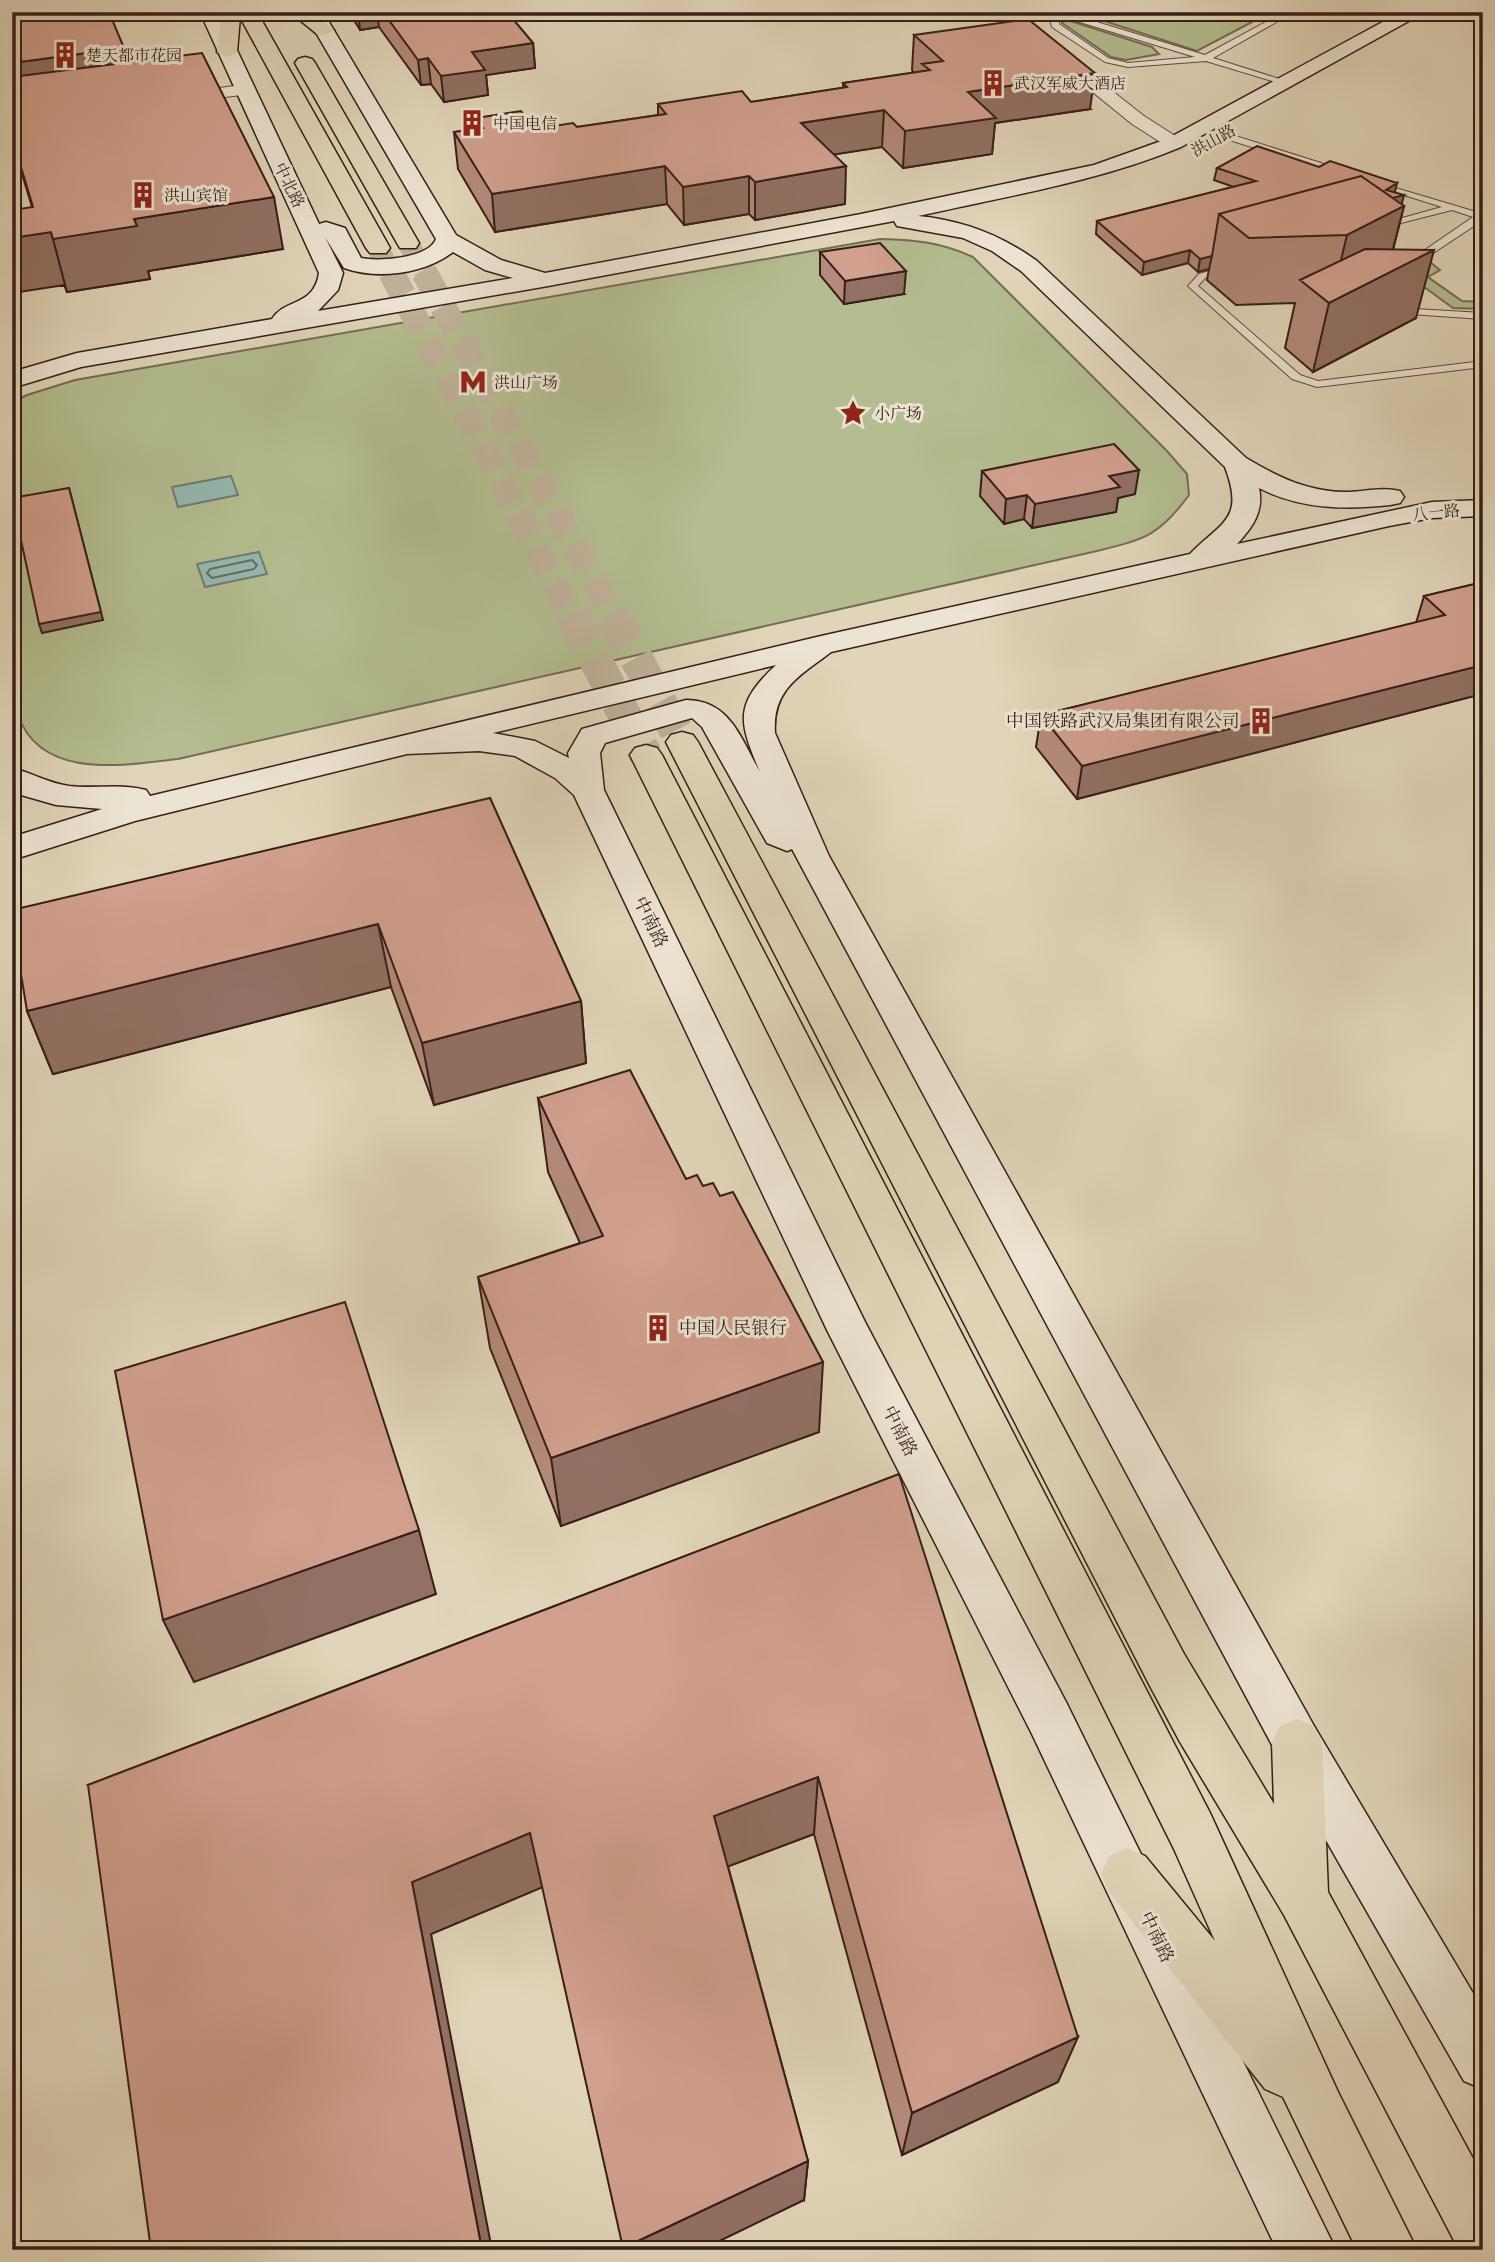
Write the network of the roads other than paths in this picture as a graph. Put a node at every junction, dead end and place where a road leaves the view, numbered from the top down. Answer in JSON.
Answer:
{"nodes":[{"id":1,"x":209,"y":12,"type":"edge"},
{"id":2,"x":231,"y":12,"type":"edge"},
{"id":3,"x":247,"y":12,"type":"edge"},
{"id":4,"x":1002,"y":12,"type":"edge"},
{"id":5,"x":1290,"y":12,"type":"edge"},
{"id":6,"x":1058,"y":13,"type":"edge"},
{"id":7,"x":286,"y":16,"type":"edge"},
{"id":8,"x":1423,"y":16,"type":"edge"},
{"id":9,"x":318,"y":21,"type":"edge"},
{"id":10,"x":297,"y":49,"type":"dead end"},
{"id":11,"x":227,"y":51,"type":"junction"},
{"id":12,"x":1204,"y":59,"type":"junction"},
{"id":13,"x":1285,"y":82,"type":"junction"},
{"id":14,"x":243,"y":90,"type":"junction"},
{"id":15,"x":161,"y":101,"type":"edge"},
{"id":16,"x":1223,"y":135,"type":"junction"},
{"id":17,"x":1174,"y":143,"type":"junction"},
{"id":18,"x":1351,"y":175,"type":"edge"},
{"id":19,"x":1363,"y":179,"type":"edge"},
{"id":20,"x":1037,"y":205,"type":"dead end"},
{"id":21,"x":1453,"y":207,"type":"junction"},
{"id":22,"x":1481,"y":216,"type":"edge"},
{"id":23,"x":861,"y":220,"type":"junction"},
{"id":24,"x":307,"y":222,"type":"junction"},
{"id":25,"x":1374,"y":229,"type":"edge"},
{"id":26,"x":1013,"y":232,"type":"dead end"},
{"id":27,"x":447,"y":239,"type":"junction"},
{"id":28,"x":408,"y":243,"type":"tunnel mouth"},
{"id":29,"x":378,"y":248,"type":"tunnel mouth"},
{"id":30,"x":1242,"y":265,"type":"edge"},
{"id":31,"x":1029,"y":266,"type":"junction"},
{"id":32,"x":1405,"y":267,"type":"edge"},
{"id":33,"x":548,"y":279,"type":"junction"},
{"id":34,"x":1381,"y":310,"type":"edge"},
{"id":35,"x":1483,"y":317,"type":"edge"},
{"id":36,"x":262,"y":328,"type":"junction"},
{"id":37,"x":77,"y":360,"type":"junction"},
{"id":38,"x":1483,"y":364,"type":"edge"},
{"id":39,"x":12,"y":369,"type":"edge"},
{"id":40,"x":12,"y":380,"type":"edge"},
{"id":41,"x":1237,"y":464,"type":"junction"},
{"id":42,"x":1483,"y":489,"type":"edge"},
{"id":43,"x":1483,"y":508,"type":"edge"},
{"id":44,"x":1199,"y":560,"type":"junction"},
{"id":45,"x":821,"y":645,"type":"junction"},
{"id":46,"x":402,"y":744,"type":"junction"},
{"id":47,"x":12,"y":778,"type":"edge"},
{"id":48,"x":588,"y":790,"type":"junction"},
{"id":49,"x":209,"y":791,"type":"junction"},
{"id":50,"x":12,"y":849,"type":"edge"},
{"id":51,"x":812,"y":856,"type":"junction"},
{"id":52,"x":1297,"y":1743,"type":"junction"},
{"id":53,"x":1127,"y":1874,"type":"junction"},
{"id":54,"x":1302,"y":1897,"type":"junction"},
{"id":55,"x":1483,"y":2062,"type":"edge"},
{"id":56,"x":1318,"y":2112,"type":"junction"},
{"id":57,"x":1483,"y":2236,"type":"edge"},
{"id":58,"x":1307,"y":2250,"type":"edge"},
{"id":59,"x":1388,"y":2250,"type":"edge"}],
"edges":[{"from":1,"to":11,"type":"main road","name":"中北路"},
{"from":2,"to":11,"type":"main road"},
{"from":3,"to":29,"type":"main road"},
{"from":4,"to":17,"type":"street"},
{"from":5,"to":12,"type":"lane"},
{"from":6,"to":12,"type":"lane"},
{"from":6,"to":12,"type":"lane"},
{"from":7,"to":9,"type":"main road"},
{"from":8,"to":13,"type":"main road","name":"洪山路"},
{"from":8,"to":16,"type":"main road","name":"洪山路"},
{"from":9,"to":27,"type":"main road"},
{"from":10,"to":28,"type":"main road"},
{"from":11,"to":14,"type":"main road","name":"中北路"},
{"from":12,"to":13,"type":"lane"},
{"from":13,"to":17,"type":"main road","name":"洪山路"},
{"from":14,"to":15,"type":"street"},
{"from":14,"to":24,"type":"main road","name":"中北路"},
{"from":16,"to":18,"type":"lane"},
{"from":16,"to":20,"type":"main road","name":"洪山路"},
{"from":17,"to":23,"type":"main road","name":"洪山路"},
{"from":19,"to":21,"type":"lane"},
{"from":21,"to":22,"type":"lane"},
{"from":21,"to":25,"type":"lane"},
{"from":22,"to":32,"type":"lane"},
{"from":23,"to":31,"type":"main road"},
{"from":23,"to":33,"type":"main road"},
{"from":24,"to":27,"type":"main road"},
{"from":24,"to":36,"type":"main road","name":"中北路"},
{"from":26,"to":31,"type":"main road"},
{"from":27,"to":33,"type":"main road"},
{"from":30,"to":38,"type":"lane"},
{"from":31,"to":41,"type":"main road"},
{"from":33,"to":36,"type":"main road"},
{"from":34,"to":35,"type":"lane"},
{"from":36,"to":37,"type":"main road"},
{"from":37,"to":39,"type":"main road"},
{"from":37,"to":40,"type":"main road"},
{"from":41,"to":42,"type":"main road"},
{"from":41,"to":44,"type":"main road"},
{"from":43,"to":44,"type":"main road","name":"八一路"},
{"from":44,"to":45,"type":"main road","name":"八一路"},
{"from":45,"to":46,"type":"main road","name":"八一路"},
{"from":45,"to":51,"type":"main road"},
{"from":46,"to":48,"type":"main road","name":"中南路"},
{"from":46,"to":49,"type":"main road"},
{"from":47,"to":49,"type":"main road"},
{"from":48,"to":51,"type":"main road"},
{"from":48,"to":53,"type":"main road","name":"中南路"},
{"from":49,"to":50,"type":"main road"},
{"from":51,"to":52,"type":"main road"},
{"from":52,"to":54,"type":"main road"},
{"from":52,"to":55,"type":"main road"},
{"from":53,"to":56,"type":"main road"},
{"from":53,"to":58,"type":"main road","name":"中南路"},
{"from":54,"to":56,"type":"main road"},
{"from":54,"to":57,"type":"main road"},
{"from":56,"to":59,"type":"main road"}]}
